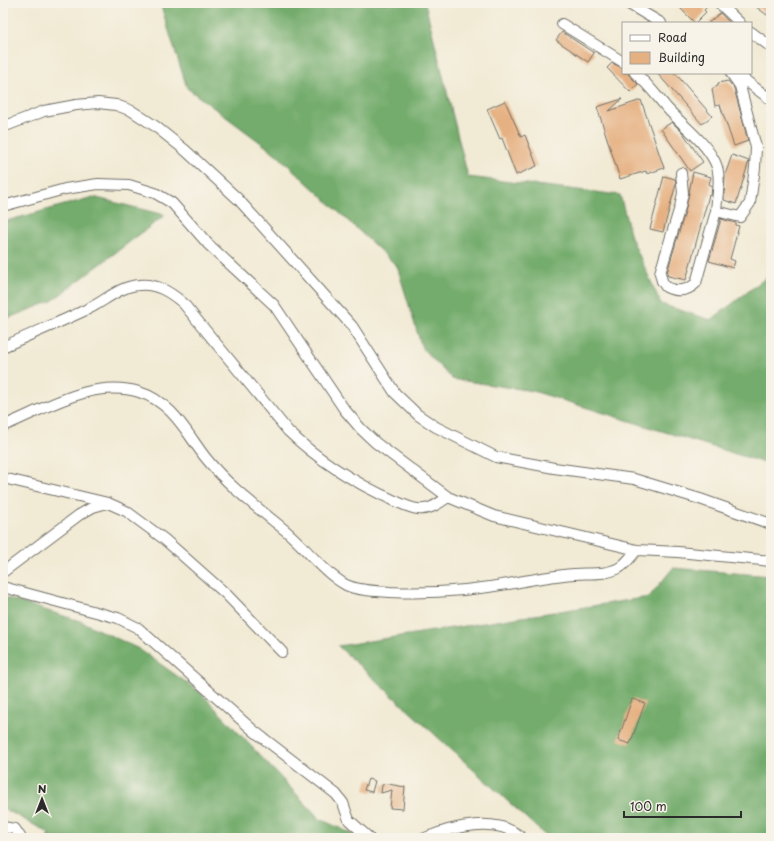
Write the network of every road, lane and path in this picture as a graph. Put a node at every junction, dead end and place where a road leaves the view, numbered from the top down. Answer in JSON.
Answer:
{"nodes":[{"id":1,"x":627,"y":3,"type":"edge"},
{"id":2,"x":719,"y":3,"type":"edge"},
{"id":3,"x":659,"y":22,"type":"edge"},
{"id":4,"x":739,"y":22,"type":"edge"},
{"id":5,"x":562,"y":24,"type":"dead end"},
{"id":6,"x":752,"y":33,"type":"edge"},
{"id":7,"x":771,"y":47,"type":"edge"},
{"id":8,"x":622,"y":61,"type":"edge"},
{"id":9,"x":636,"y":74,"type":"edge"},
{"id":10,"x":732,"y":74,"type":"edge"},
{"id":11,"x":737,"y":74,"type":"edge"},
{"id":12,"x":771,"y":100,"type":"edge"},
{"id":13,"x":3,"y":127,"type":"edge"},
{"id":14,"x":681,"y":172,"type":"dead end"},
{"id":15,"x":3,"y":206,"type":"edge"},
{"id":16,"x":716,"y":211,"type":"junction"},
{"id":17,"x":3,"y":347,"type":"edge"},
{"id":18,"x":3,"y":426,"type":"edge"},
{"id":19,"x":3,"y":478,"type":"edge"},
{"id":20,"x":448,"y":497,"type":"junction"},
{"id":21,"x":108,"y":503,"type":"junction"},
{"id":22,"x":771,"y":524,"type":"edge"},
{"id":23,"x":637,"y":550,"type":"junction"},
{"id":24,"x":771,"y":561,"type":"edge"},
{"id":25,"x":3,"y":572,"type":"edge"},
{"id":26,"x":3,"y":587,"type":"edge"},
{"id":27,"x":282,"y":652,"type":"dead end"},
{"id":28,"x":3,"y":827,"type":"edge"},
{"id":29,"x":21,"y":838,"type":"edge"},
{"id":30,"x":369,"y":838,"type":"edge"},
{"id":31,"x":425,"y":838,"type":"edge"},
{"id":32,"x":522,"y":838,"type":"edge"}],
"edges":[{"from":1,"to":3,"type":"street"},
{"from":2,"to":4,"type":"street"},
{"from":5,"to":8,"type":"street"},
{"from":6,"to":7,"type":"street"},
{"from":9,"to":16,"type":"street"},
{"from":10,"to":16,"type":"street"},
{"from":11,"to":12,"type":"street"},
{"from":13,"to":22,"type":"street"},
{"from":14,"to":16,"type":"street"},
{"from":15,"to":20,"type":"street"},
{"from":17,"to":20,"type":"street"},
{"from":18,"to":23,"type":"street"},
{"from":19,"to":21,"type":"street"},
{"from":20,"to":23,"type":"street"},
{"from":21,"to":25,"type":"street"},
{"from":21,"to":27,"type":"street"},
{"from":23,"to":24,"type":"street"},
{"from":26,"to":30,"type":"street"},
{"from":28,"to":29,"type":"street"},
{"from":31,"to":32,"type":"street"}]}
